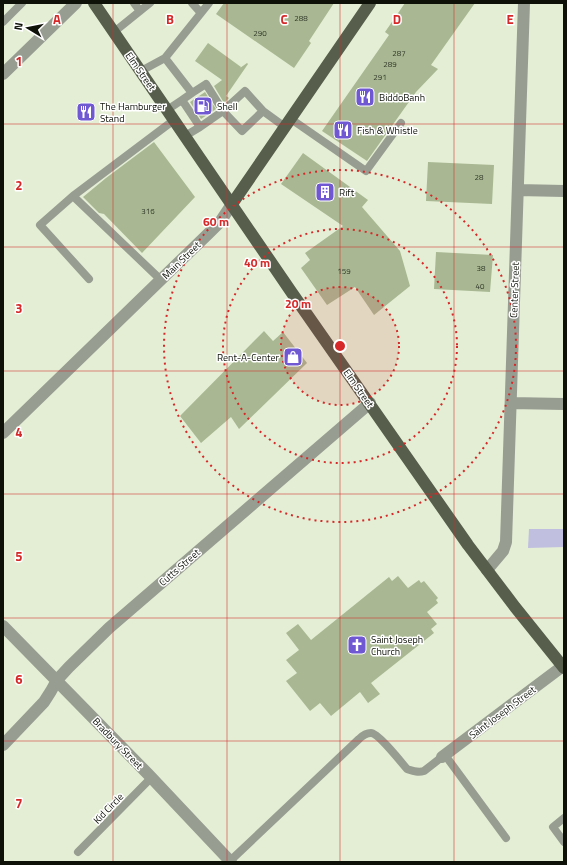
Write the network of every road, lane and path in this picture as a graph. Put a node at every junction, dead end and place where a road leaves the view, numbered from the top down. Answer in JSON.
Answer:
{"nodes":[{"id":1,"x":22,"y":3,"type":"edge"},
{"id":2,"x":76,"y":3,"type":"edge"},
{"id":3,"x":94,"y":3,"type":"edge"},
{"id":4,"x":134,"y":3,"type":"edge"},
{"id":5,"x":150,"y":3,"type":"edge"},
{"id":6,"x":192,"y":3,"type":"edge"},
{"id":7,"x":210,"y":3,"type":"edge"},
{"id":8,"x":370,"y":3,"type":"edge"},
{"id":9,"x":524,"y":3,"type":"edge"},
{"id":10,"x":140,"y":11,"type":"junction"},
{"id":11,"x":201,"y":14,"type":"junction"},
{"id":12,"x":3,"y":22,"type":"edge"},
{"id":13,"x":114,"y":32,"type":"junction"},
{"id":14,"x":165,"y":58,"type":"junction"},
{"id":15,"x":141,"y":71,"type":"junction"},
{"id":16,"x":3,"y":74,"type":"edge"},
{"id":17,"x":192,"y":93,"type":"junction"},
{"id":18,"x":182,"y":100,"type":"junction"},
{"id":19,"x":223,"y":111,"type":"junction"},
{"id":20,"x":263,"y":111,"type":"junction"},
{"id":21,"x":171,"y":115,"type":"junction"},
{"id":22,"x":288,"y":123,"type":"junction"},
{"id":23,"x":400,"y":123,"type":"dead end"},
{"id":24,"x":200,"y":127,"type":"junction"},
{"id":25,"x":185,"y":136,"type":"junction"},
{"id":26,"x":518,"y":190,"type":"junction"},
{"id":27,"x":564,"y":191,"type":"edge"},
{"id":28,"x":73,"y":196,"type":"junction"},
{"id":29,"x":232,"y":204,"type":"junction"},
{"id":30,"x":89,"y":279,"type":"dead end"},
{"id":31,"x":161,"y":280,"type":"junction"},
{"id":32,"x":370,"y":403,"type":"junction"},
{"id":33,"x":510,"y":403,"type":"junction"},
{"id":34,"x":564,"y":404,"type":"edge"},
{"id":35,"x":3,"y":433,"type":"edge"},
{"id":36,"x":487,"y":570,"type":"junction"},
{"id":37,"x":3,"y":626,"type":"edge"},
{"id":38,"x":563,"y":667,"type":"edge"},
{"id":39,"x":57,"y":680,"type":"junction"},
{"id":40,"x":3,"y":745,"type":"edge"},
{"id":41,"x":443,"y":756,"type":"junction"},
{"id":42,"x":151,"y":778,"type":"junction"},
{"id":43,"x":564,"y":818,"type":"edge"},
{"id":44,"x":506,"y":838,"type":"dead end"},
{"id":45,"x":564,"y":842,"type":"edge"},
{"id":46,"x":78,"y":852,"type":"dead end"},
{"id":47,"x":230,"y":861,"type":"edge"}],
"edges":[{"from":1,"to":12,"type":"lane"},
{"from":2,"to":16,"type":"street"},
{"from":3,"to":13,"type":"main road","name":"Elm Street"},
{"from":4,"to":10,"type":"lane"},
{"from":5,"to":10,"type":"lane"},
{"from":6,"to":11,"type":"lane"},
{"from":7,"to":11,"type":"lane"},
{"from":8,"to":22,"type":"main road","name":"Main Street"},
{"from":9,"to":26,"type":"street","name":"Center Street"},
{"from":10,"to":13,"type":"lane"},
{"from":11,"to":14,"type":"lane"},
{"from":13,"to":15,"type":"main road","name":"Elm Street"},
{"from":14,"to":15,"type":"lane"},
{"from":14,"to":17,"type":"lane"},
{"from":15,"to":21,"type":"main road","name":"Elm Street"},
{"from":17,"to":18,"type":"lane"},
{"from":17,"to":19,"type":"lane"},
{"from":18,"to":21,"type":"lane"},
{"from":18,"to":24,"type":"lane"},
{"from":19,"to":20,"type":"lane"},
{"from":19,"to":20,"type":"lane"},
{"from":19,"to":24,"type":"lane"},
{"from":20,"to":22,"type":"lane"},
{"from":21,"to":25,"type":"main road","name":"Elm Street"},
{"from":21,"to":28,"type":"lane"},
{"from":22,"to":23,"type":"lane"},
{"from":22,"to":29,"type":"main road","name":"Main Street"},
{"from":24,"to":25,"type":"lane"},
{"from":25,"to":29,"type":"main road","name":"Elm Street"},
{"from":26,"to":27,"type":"street"},
{"from":26,"to":33,"type":"street","name":"Center Street"},
{"from":28,"to":30,"type":"lane"},
{"from":28,"to":31,"type":"lane"},
{"from":29,"to":31,"type":"street","name":"Main Street"},
{"from":29,"to":32,"type":"main road","name":"Elm Street"},
{"from":31,"to":35,"type":"street","name":"Main Street"},
{"from":32,"to":36,"type":"main road","name":"Elm Street"},
{"from":32,"to":39,"type":"street","name":"Cutts Street"},
{"from":33,"to":34,"type":"street"},
{"from":33,"to":36,"type":"street","name":"Center Street"},
{"from":36,"to":38,"type":"main road","name":"Elm Street"},
{"from":37,"to":39,"type":"street","name":"Bradbury Street"},
{"from":38,"to":41,"type":"street","name":"Saint Joseph Street"},
{"from":39,"to":40,"type":"street","name":"Cutts Street"},
{"from":39,"to":42,"type":"street","name":"Bradbury Street"},
{"from":41,"to":44,"type":"lane"},
{"from":41,"to":47,"type":"lane"},
{"from":42,"to":46,"type":"lane","name":"Kid Circle"},
{"from":42,"to":47,"type":"street","name":"Bradbury Street"},
{"from":43,"to":45,"type":"lane"}]}
